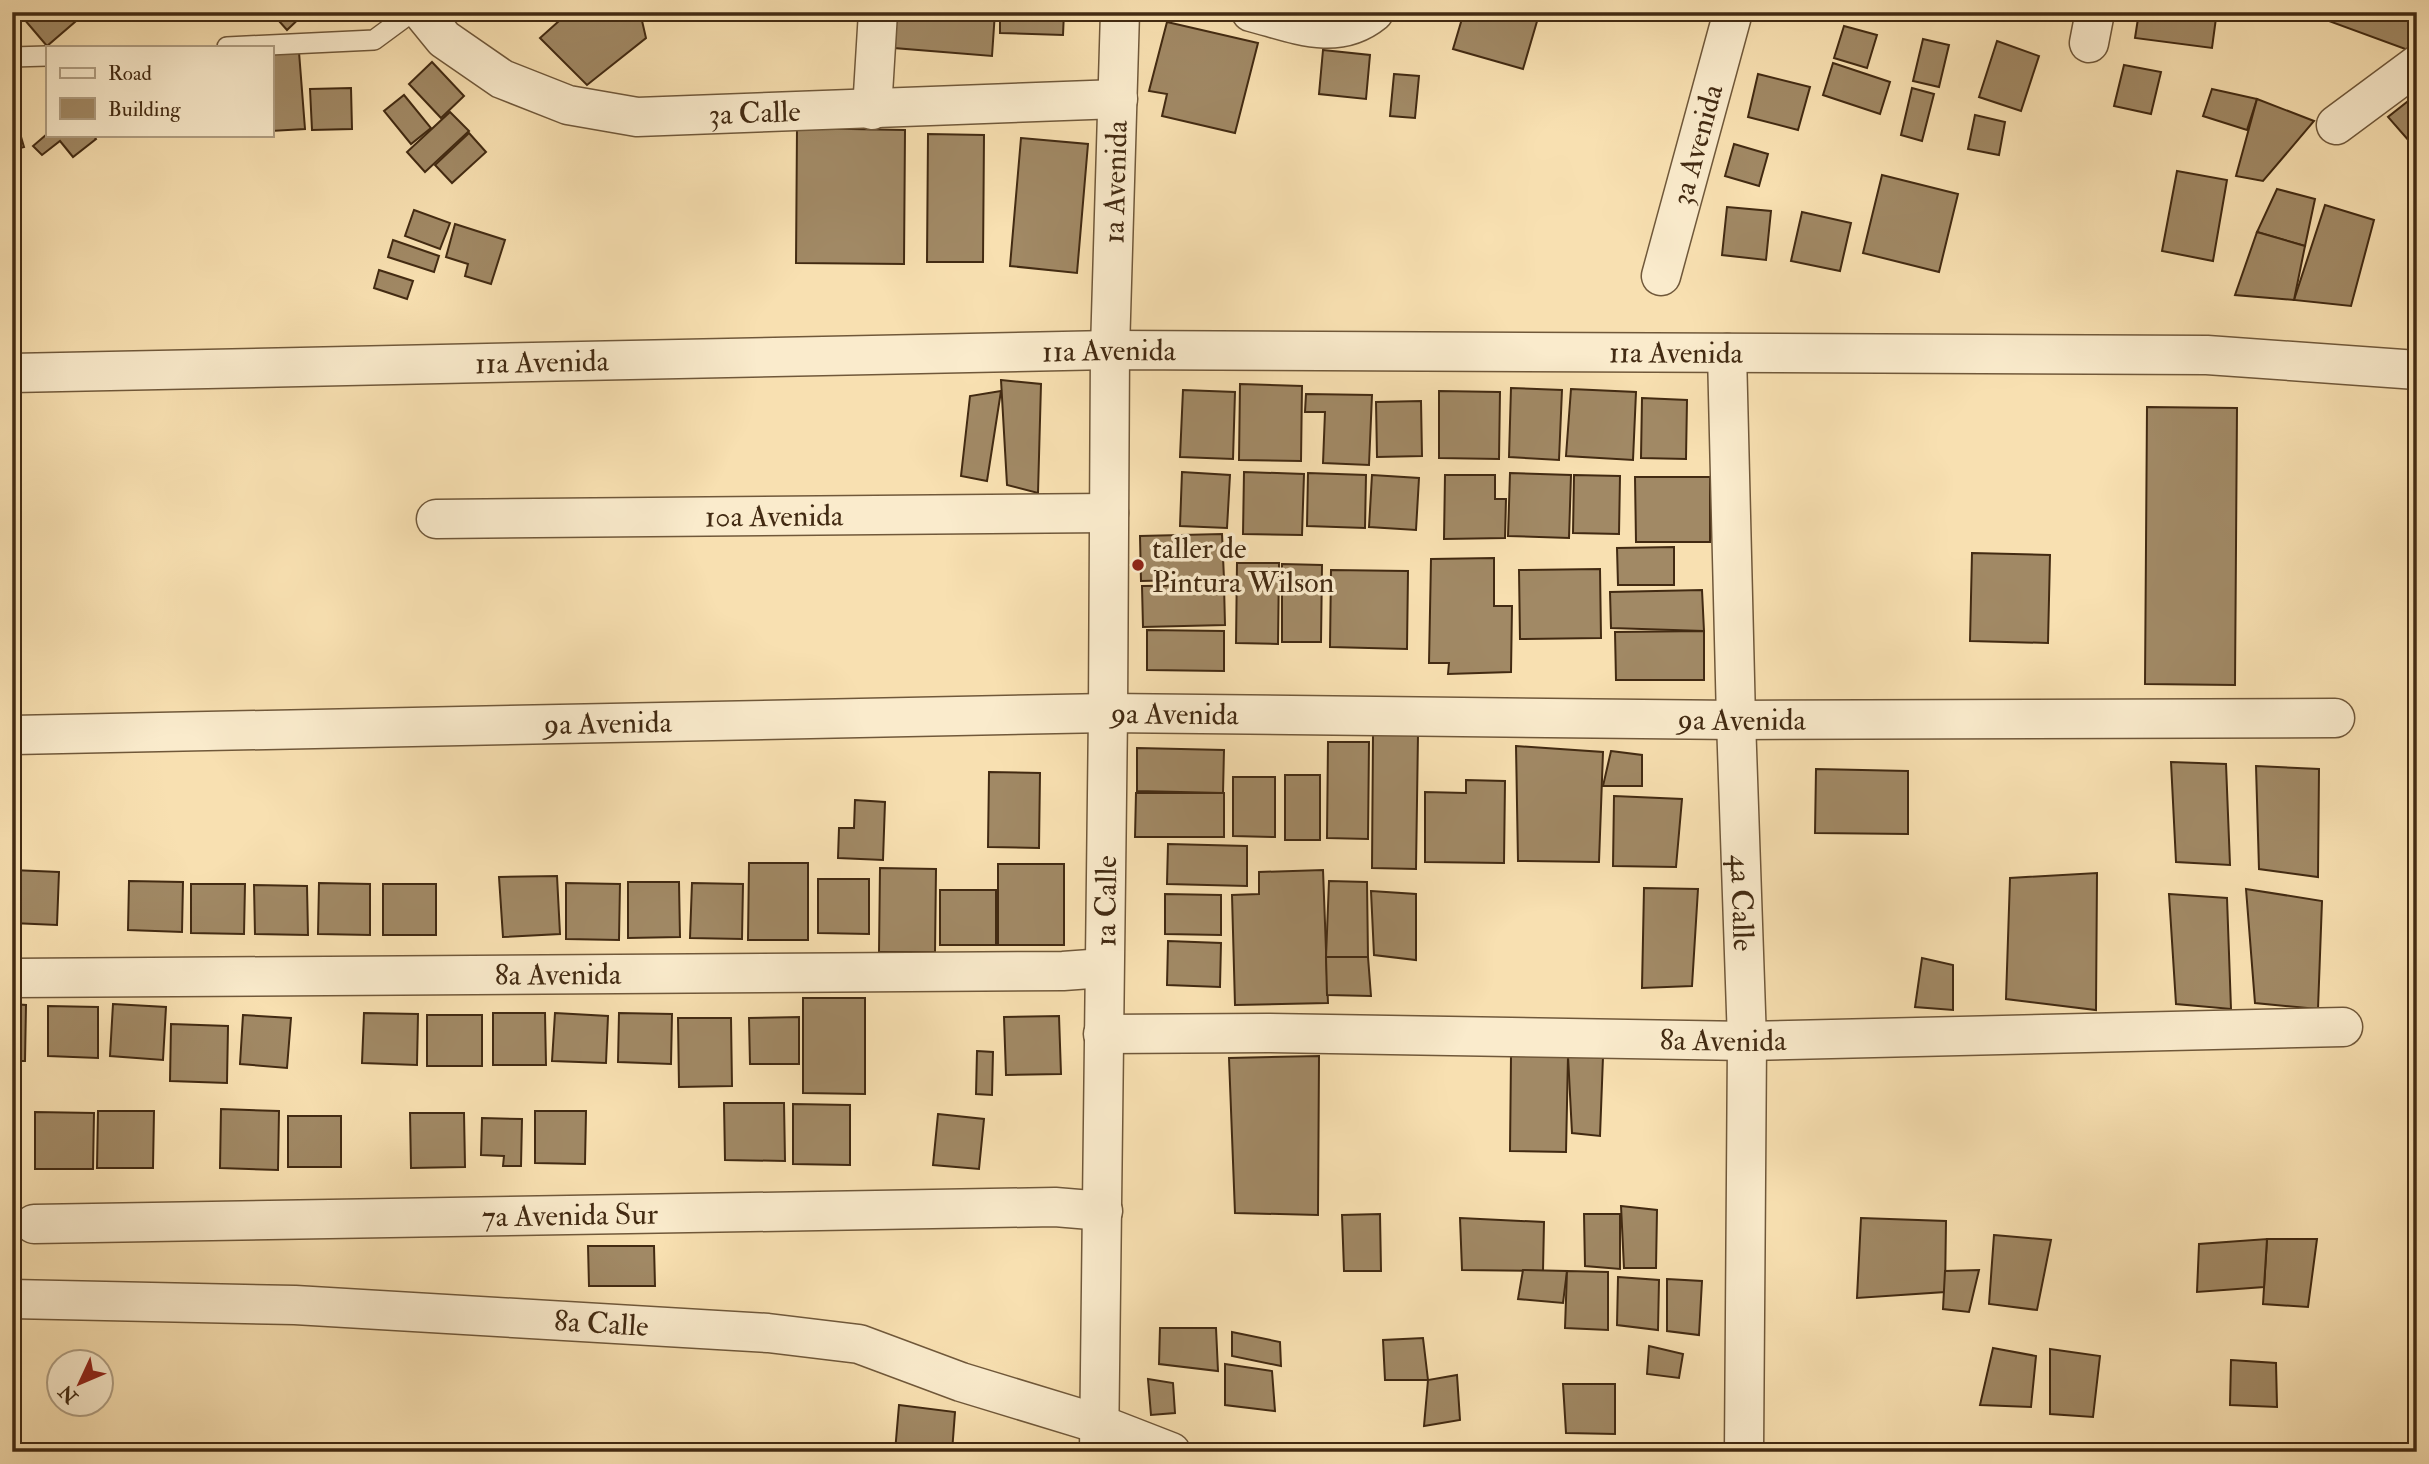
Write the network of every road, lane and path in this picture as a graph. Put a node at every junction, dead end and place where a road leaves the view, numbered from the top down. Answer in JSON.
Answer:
{"nodes":[{"id":1,"x":412,"y":12,"type":"edge"},
{"id":2,"x":422,"y":12,"type":"edge"},
{"id":3,"x":878,"y":12,"type":"edge"},
{"id":4,"x":1120,"y":12,"type":"edge"},
{"id":5,"x":1251,"y":12,"type":"edge"},
{"id":6,"x":1733,"y":12,"type":"edge"},
{"id":7,"x":1373,"y":13,"type":"edge"},
{"id":8,"x":248,"y":46,"type":"edge"},
{"id":9,"x":46,"y":56,"type":"edge"},
{"id":10,"x":12,"y":57,"type":"edge"},
{"id":11,"x":2417,"y":65,"type":"edge"},
{"id":12,"x":1118,"y":99,"type":"junction"},
{"id":13,"x":872,"y":110,"type":"junction"},
{"id":14,"x":2336,"y":124,"type":"dead end"},
{"id":15,"x":1661,"y":276,"type":"dead end"},
{"id":16,"x":1110,"y":349,"type":"junction"},
{"id":17,"x":1727,"y":353,"type":"junction"},
{"id":18,"x":2417,"y":370,"type":"edge"},
{"id":19,"x":12,"y":373,"type":"edge"},
{"id":20,"x":1110,"y":513,"type":"junction"},
{"id":21,"x":436,"y":519,"type":"dead end"},
{"id":22,"x":1108,"y":713,"type":"junction"},
{"id":23,"x":2335,"y":718,"type":"dead end"},
{"id":24,"x":1735,"y":720,"type":"junction"},
{"id":25,"x":13,"y":735,"type":"edge"},
{"id":26,"x":1104,"y":968,"type":"junction"},
{"id":27,"x":12,"y":978,"type":"edge"},
{"id":28,"x":2343,"y":1027,"type":"dead end"},
{"id":29,"x":1103,"y":1034,"type":"junction"},
{"id":30,"x":1747,"y":1041,"type":"junction"},
{"id":31,"x":1103,"y":1211,"type":"junction"},
{"id":32,"x":34,"y":1224,"type":"dead end"},
{"id":33,"x":12,"y":1299,"type":"edge"},
{"id":34,"x":1099,"y":1438,"type":"edge"},
{"id":35,"x":1171,"y":1452,"type":"edge"},
{"id":36,"x":1744,"y":1452,"type":"edge"}],
"edges":[{"from":1,"to":8,"type":"lane"},
{"from":2,"to":13,"type":"street","name":"3a Calle"},
{"from":3,"to":13,"type":"street"},
{"from":4,"to":12,"type":"street","name":"1a Avenida"},
{"from":5,"to":7,"type":"street"},
{"from":6,"to":15,"type":"street","name":"3a Avenida"},
{"from":9,"to":10,"type":"lane"},
{"from":11,"to":14,"type":"street"},
{"from":12,"to":13,"type":"street","name":"3a Calle"},
{"from":12,"to":16,"type":"street","name":"1a Avenida"},
{"from":16,"to":17,"type":"street","name":"11a Avenida"},
{"from":16,"to":19,"type":"street","name":"11a Avenida"},
{"from":16,"to":20,"type":"street","name":"1a Calle"},
{"from":17,"to":18,"type":"street","name":"11a Avenida"},
{"from":17,"to":24,"type":"street","name":"4a Calle"},
{"from":20,"to":21,"type":"street","name":"10a Avenida"},
{"from":20,"to":22,"type":"street","name":"1a Calle"},
{"from":22,"to":24,"type":"street","name":"9a Avenida"},
{"from":22,"to":25,"type":"street","name":"9a Avenida"},
{"from":22,"to":26,"type":"street","name":"1a Calle"},
{"from":23,"to":24,"type":"street","name":"9a Avenida"},
{"from":24,"to":30,"type":"street","name":"4a Calle"},
{"from":26,"to":27,"type":"street","name":"8a Avenida"},
{"from":26,"to":29,"type":"street","name":"1a Calle"},
{"from":28,"to":30,"type":"street","name":"8a Avenida"},
{"from":29,"to":30,"type":"street","name":"8a Avenida"},
{"from":29,"to":31,"type":"street","name":"1a Calle"},
{"from":30,"to":36,"type":"street","name":"4a Calle"},
{"from":31,"to":32,"type":"street","name":"7a Avenida Sur"},
{"from":31,"to":34,"type":"street","name":"1a Calle"},
{"from":33,"to":34,"type":"street","name":"8a Calle"},
{"from":34,"to":35,"type":"street","name":"8a Calle"}]}
